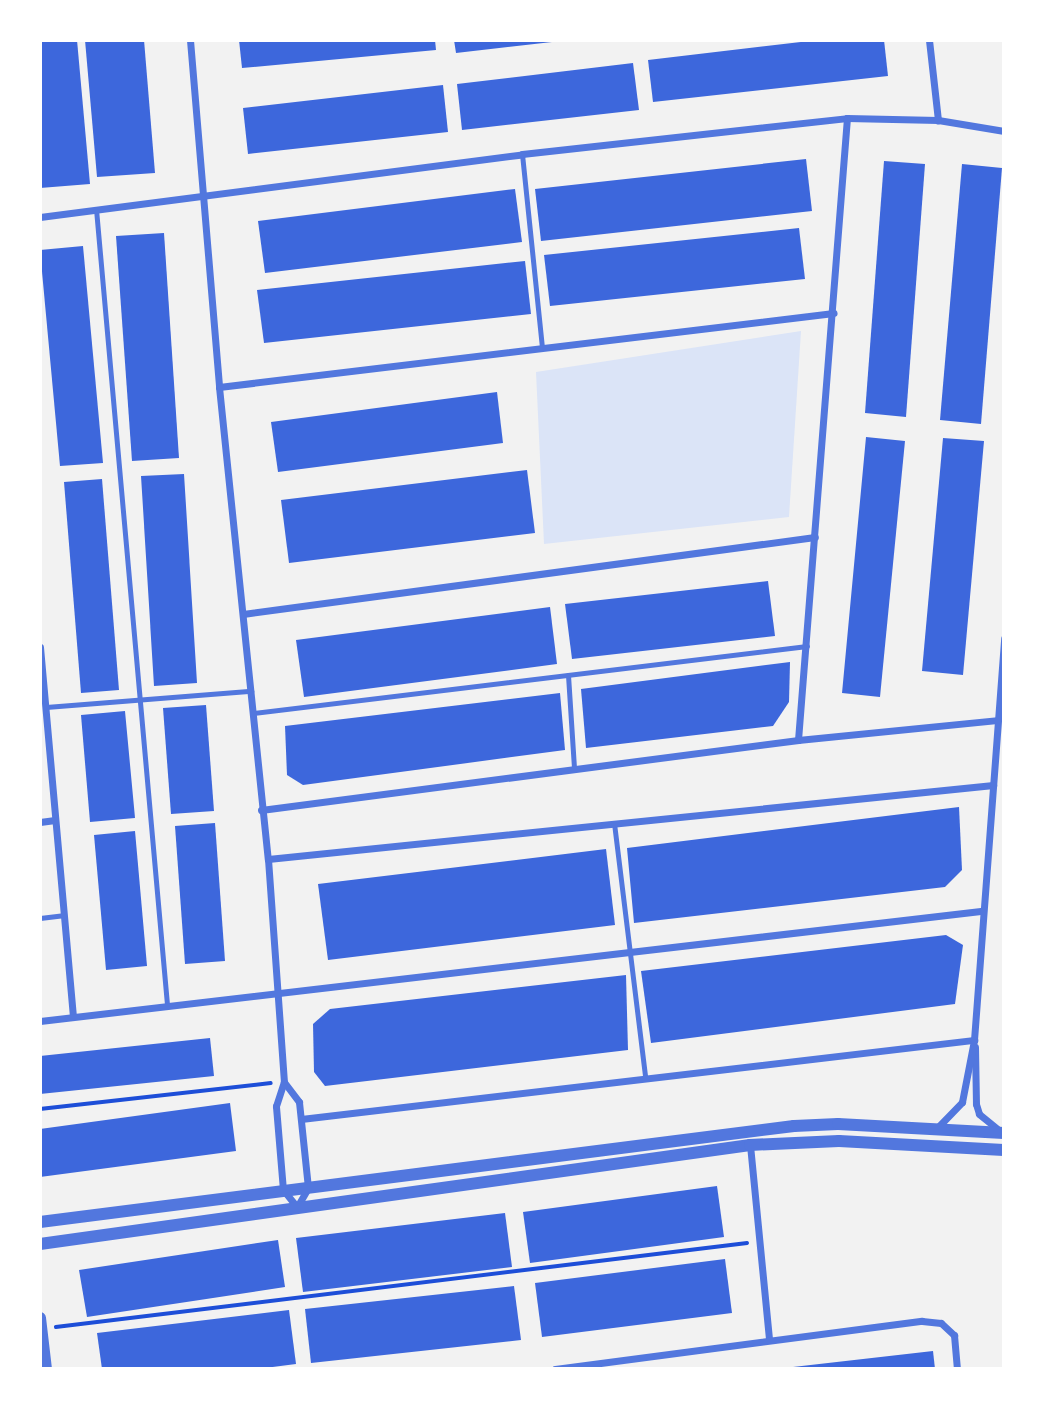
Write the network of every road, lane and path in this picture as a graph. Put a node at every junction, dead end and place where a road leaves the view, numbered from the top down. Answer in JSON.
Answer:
{"nodes":[{"id":1,"x":190,"y":40,"type":"edge"},
{"id":2,"x":929,"y":40,"type":"edge"},
{"id":3,"x":847,"y":118,"type":"junction"},
{"id":4,"x":938,"y":120,"type":"junction"},
{"id":5,"x":1004,"y":131,"type":"edge"},
{"id":6,"x":522,"y":154,"type":"junction"},
{"id":7,"x":202,"y":196,"type":"junction"},
{"id":8,"x":96,"y":208,"type":"junction"},
{"id":9,"x":40,"y":217,"type":"edge"},
{"id":10,"x":834,"y":313,"type":"junction"},
{"id":11,"x":542,"y":347,"type":"junction"},
{"id":12,"x":219,"y":387,"type":"junction"},
{"id":13,"x":814,"y":537,"type":"junction"},
{"id":14,"x":243,"y":614,"type":"junction"},
{"id":15,"x":1004,"y":638,"type":"edge"},
{"id":16,"x":807,"y":646,"type":"junction"},
{"id":17,"x":40,"y":647,"type":"edge"},
{"id":18,"x":568,"y":675,"type":"junction"},
{"id":19,"x":251,"y":691,"type":"junction"},
{"id":20,"x":141,"y":699,"type":"junction"},
{"id":21,"x":46,"y":707,"type":"junction"},
{"id":22,"x":253,"y":713,"type":"junction"},
{"id":23,"x":997,"y":720,"type":"junction"},
{"id":24,"x":43,"y":724,"type":"edge"},
{"id":25,"x":798,"y":740,"type":"junction"},
{"id":26,"x":574,"y":768,"type":"junction"},
{"id":27,"x":993,"y":785,"type":"junction"},
{"id":28,"x":261,"y":810,"type":"junction"},
{"id":29,"x":55,"y":820,"type":"junction"},
{"id":30,"x":40,"y":821,"type":"edge"},
{"id":31,"x":614,"y":822,"type":"junction"},
{"id":32,"x":268,"y":859,"type":"junction"},
{"id":33,"x":981,"y":911,"type":"junction"},
{"id":34,"x":63,"y":915,"type":"junction"},
{"id":35,"x":40,"y":918,"type":"edge"},
{"id":36,"x":629,"y":949,"type":"junction"},
{"id":37,"x":275,"y":990,"type":"junction"},
{"id":38,"x":167,"y":1004,"type":"junction"},
{"id":39,"x":73,"y":1016,"type":"junction"},
{"id":40,"x":40,"y":1021,"type":"edge"},
{"id":41,"x":974,"y":1040,"type":"junction"},
{"id":42,"x":645,"y":1077,"type":"junction"},
{"id":43,"x":284,"y":1082,"type":"junction"},
{"id":44,"x":40,"y":1109,"type":"edge"},
{"id":45,"x":301,"y":1119,"type":"junction"},
{"id":46,"x":936,"y":1128,"type":"junction"},
{"id":47,"x":1003,"y":1133,"type":"edge"},
{"id":48,"x":750,"y":1145,"type":"junction"},
{"id":49,"x":1004,"y":1150,"type":"edge"},
{"id":50,"x":308,"y":1188,"type":"junction"},
{"id":51,"x":283,"y":1190,"type":"junction"},
{"id":52,"x":296,"y":1206,"type":"junction"},
{"id":53,"x":40,"y":1222,"type":"edge"},
{"id":54,"x":759,"y":1241,"type":"junction"},
{"id":55,"x":40,"y":1244,"type":"edge"},
{"id":56,"x":40,"y":1318,"type":"edge"},
{"id":57,"x":41,"y":1329,"type":"edge"},
{"id":58,"x":769,"y":1338,"type":"junction"},
{"id":59,"x":610,"y":1365,"type":"edge"},
{"id":60,"x":46,"y":1369,"type":"edge"},
{"id":61,"x":555,"y":1369,"type":"edge"},
{"id":62,"x":957,"y":1369,"type":"edge"}],
"edges":[{"from":1,"to":7,"type":"street"},
{"from":2,"to":4,"type":"street"},
{"from":3,"to":4,"type":"street"},
{"from":3,"to":6,"type":"street"},
{"from":3,"to":10,"type":"street"},
{"from":4,"to":5,"type":"street"},
{"from":6,"to":7,"type":"street"},
{"from":6,"to":11,"type":"lane"},
{"from":7,"to":8,"type":"street"},
{"from":7,"to":12,"type":"street"},
{"from":8,"to":9,"type":"street"},
{"from":8,"to":20,"type":"lane"},
{"from":10,"to":11,"type":"street"},
{"from":10,"to":13,"type":"street"},
{"from":11,"to":12,"type":"street"},
{"from":12,"to":14,"type":"street"},
{"from":13,"to":14,"type":"street"},
{"from":13,"to":16,"type":"street"},
{"from":14,"to":19,"type":"street"},
{"from":15,"to":23,"type":"street"},
{"from":16,"to":18,"type":"lane"},
{"from":16,"to":25,"type":"street"},
{"from":17,"to":21,"type":"street"},
{"from":18,"to":22,"type":"lane"},
{"from":18,"to":26,"type":"lane"},
{"from":19,"to":20,"type":"lane"},
{"from":19,"to":22,"type":"street"},
{"from":20,"to":21,"type":"lane"},
{"from":20,"to":38,"type":"lane"},
{"from":21,"to":24,"type":"street"},
{"from":22,"to":28,"type":"street"},
{"from":23,"to":25,"type":"street"},
{"from":23,"to":27,"type":"street"},
{"from":24,"to":29,"type":"street"},
{"from":25,"to":26,"type":"street"},
{"from":26,"to":28,"type":"street"},
{"from":27,"to":31,"type":"street"},
{"from":27,"to":33,"type":"street"},
{"from":28,"to":32,"type":"street"},
{"from":29,"to":30,"type":"street"},
{"from":29,"to":34,"type":"street"},
{"from":31,"to":32,"type":"street"},
{"from":31,"to":36,"type":"lane"},
{"from":32,"to":37,"type":"street"},
{"from":33,"to":36,"type":"street"},
{"from":33,"to":41,"type":"street"},
{"from":34,"to":35,"type":"lane"},
{"from":34,"to":39,"type":"street"},
{"from":36,"to":37,"type":"street"},
{"from":36,"to":42,"type":"lane"},
{"from":37,"to":38,"type":"street"},
{"from":37,"to":43,"type":"street"},
{"from":38,"to":39,"type":"street"},
{"from":39,"to":40,"type":"street"},
{"from":41,"to":42,"type":"street"},
{"from":41,"to":46,"type":"street"},
{"from":41,"to":47,"type":"street"},
{"from":42,"to":45,"type":"street"},
{"from":43,"to":44,"type":"path"},
{"from":43,"to":45,"type":"street"},
{"from":43,"to":51,"type":"street"},
{"from":45,"to":50,"type":"street"},
{"from":46,"to":47,"type":"street"},
{"from":46,"to":50,"type":"street"},
{"from":48,"to":49,"type":"street"},
{"from":48,"to":52,"type":"street"},
{"from":48,"to":54,"type":"street"},
{"from":50,"to":51,"type":"street"},
{"from":50,"to":52,"type":"street"},
{"from":51,"to":52,"type":"street"},
{"from":51,"to":53,"type":"street"},
{"from":52,"to":55,"type":"street"},
{"from":54,"to":57,"type":"path"},
{"from":54,"to":58,"type":"street"},
{"from":56,"to":57,"type":"street"},
{"from":57,"to":60,"type":"street"},
{"from":58,"to":59,"type":"street"},
{"from":58,"to":62,"type":"street"},
{"from":59,"to":61,"type":"street"}]}
